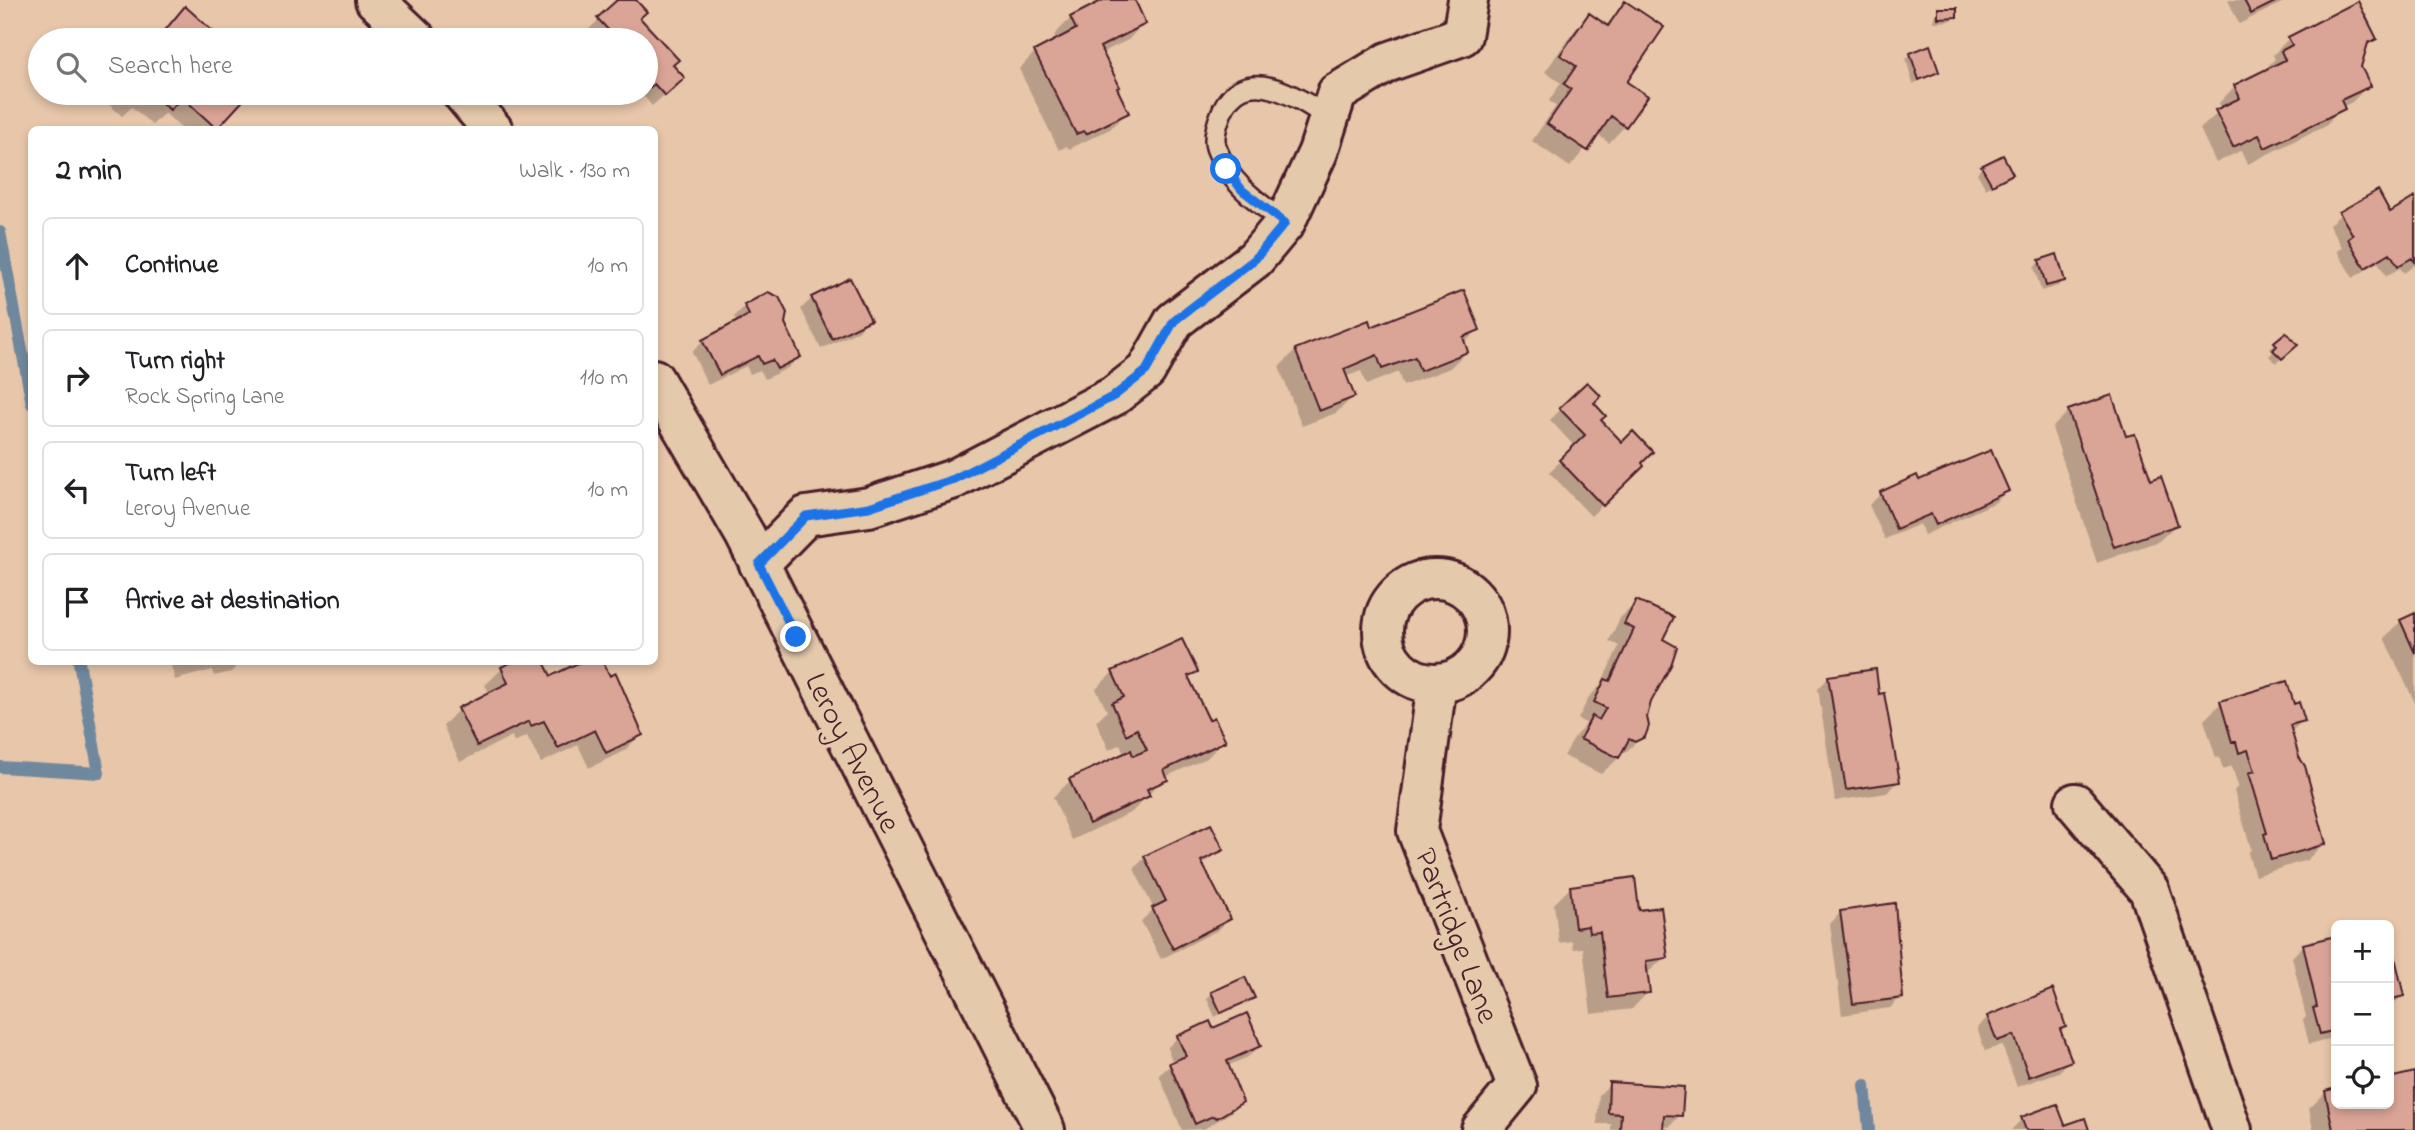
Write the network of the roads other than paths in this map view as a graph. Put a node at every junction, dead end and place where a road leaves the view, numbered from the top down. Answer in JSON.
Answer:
{"nodes":[{"id":1,"x":375,"y":0,"type":"edge"},
{"id":2,"x":1468,"y":0,"type":"edge"},
{"id":3,"x":404,"y":28,"type":"edge"},
{"id":4,"x":472,"y":105,"type":"edge"},
{"id":5,"x":1329,"y":118,"type":"junction"},
{"id":6,"x":490,"y":126,"type":"edge"},
{"id":7,"x":1285,"y":223,"type":"junction"},
{"id":8,"x":658,"y":386,"type":"edge"},
{"id":9,"x":759,"y":564,"type":"junction"},
{"id":10,"x":1437,"y":683,"type":"dead end"},
{"id":11,"x":2075,"y":803,"type":"dead end"},
{"id":12,"x":1045,"y":1130,"type":"edge"},
{"id":13,"x":1481,"y":1130,"type":"edge"},
{"id":14,"x":2232,"y":1130,"type":"edge"}],
"edges":[{"from":1,"to":3,"type":"street"},
{"from":2,"to":5,"type":"street"},
{"from":4,"to":6,"type":"street"},
{"from":5,"to":7,"type":"street"},
{"from":5,"to":7,"type":"lane"},
{"from":7,"to":9,"type":"street"},
{"from":8,"to":9,"type":"street","name":"Leroy Avenue"},
{"from":9,"to":12,"type":"street","name":"Leroy Avenue"},
{"from":10,"to":13,"type":"street","name":"Partridge Lane"},
{"from":11,"to":14,"type":"street"}]}
